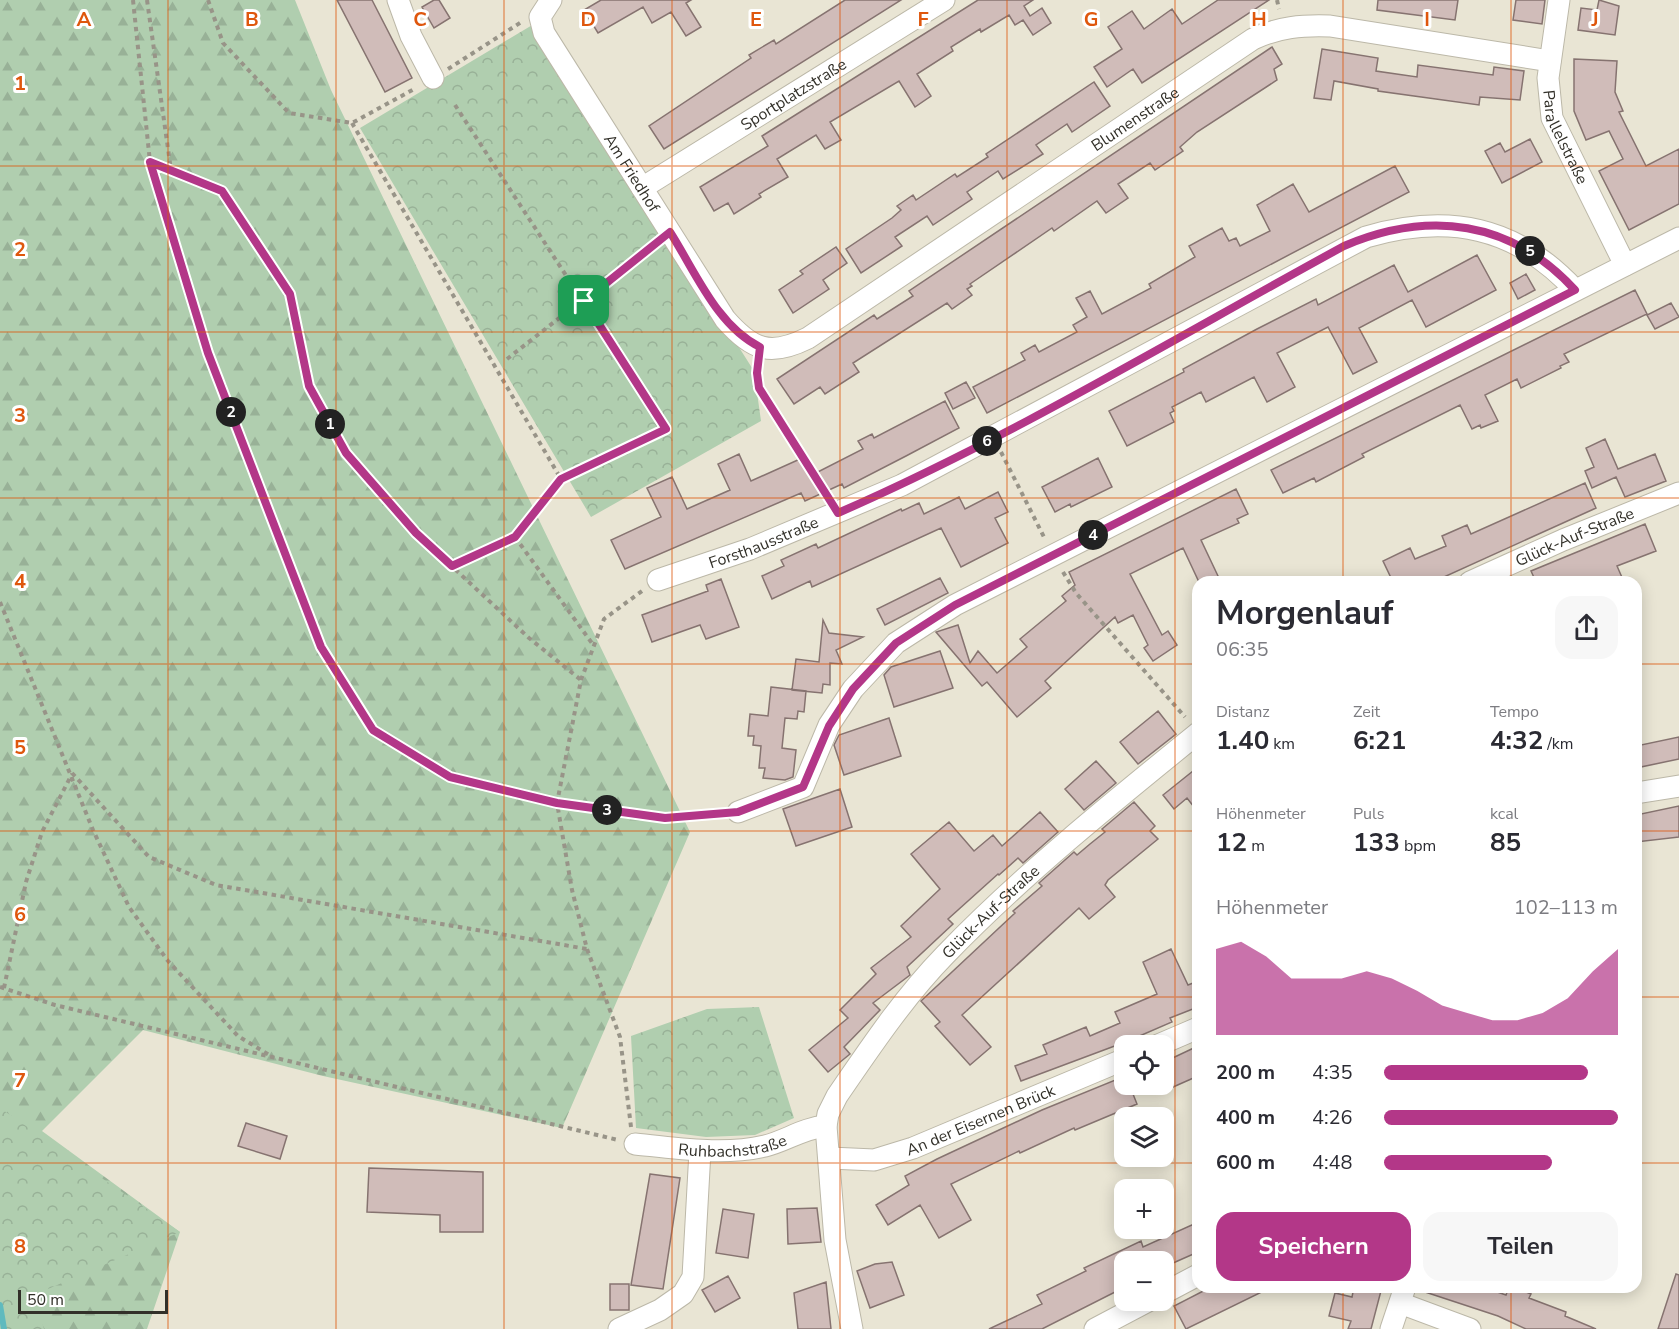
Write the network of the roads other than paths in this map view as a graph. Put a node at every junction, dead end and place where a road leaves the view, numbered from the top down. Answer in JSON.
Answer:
{"nodes":[{"id":1,"x":398,"y":0,"type":"edge"},
{"id":2,"x":944,"y":0,"type":"edge"},
{"id":3,"x":1559,"y":0,"type":"edge"},
{"id":4,"x":545,"y":5,"type":"edge"},
{"id":5,"x":1550,"y":61,"type":"junction"},
{"id":6,"x":434,"y":78,"type":"road end"},
{"id":7,"x":642,"y":188,"type":"junction"},
{"id":8,"x":1679,"y":238,"type":"edge"},
{"id":9,"x":1625,"y":265,"type":"junction"},
{"id":10,"x":1575,"y":290,"type":"junction"},
{"id":11,"x":760,"y":347,"type":"joint"},
{"id":12,"x":1679,"y":493,"type":"edge"},
{"id":13,"x":1483,"y":576,"type":"edge"},
{"id":14,"x":657,"y":580,"type":"road end"},
{"id":15,"x":1192,"y":731,"type":"edge"},
{"id":16,"x":1679,"y":786,"type":"edge"},
{"id":17,"x":1642,"y":793,"type":"edge"},
{"id":18,"x":738,"y":812,"type":"road end"},
{"id":19,"x":1192,"y":1031,"type":"edge"},
{"id":20,"x":1174,"y":1038,"type":"edge"},
{"id":21,"x":1114,"y":1064,"type":"edge"},
{"id":22,"x":826,"y":1126,"type":"junction"},
{"id":23,"x":634,"y":1144,"type":"road end"},
{"id":24,"x":700,"y":1151,"type":"junction"},
{"id":25,"x":830,"y":1158,"type":"junction"},
{"id":26,"x":1192,"y":1278,"type":"edge"},
{"id":27,"x":1174,"y":1288,"type":"edge"},
{"id":28,"x":1403,"y":1295,"type":"edge"},
{"id":29,"x":1129,"y":1311,"type":"edge"},
{"id":30,"x":619,"y":1329,"type":"edge"},
{"id":31,"x":852,"y":1329,"type":"edge"},
{"id":32,"x":1095,"y":1329,"type":"edge"},
{"id":33,"x":1391,"y":1329,"type":"edge"},
{"id":34,"x":1470,"y":1329,"type":"edge"}],
"edges":[{"from":1,"to":6,"type":"street"},
{"from":2,"to":7,"type":"street","name":"Sportplatzstraße"},
{"from":3,"to":5,"type":"street","name":"Parallelstraße"},
{"from":4,"to":7,"type":"street","name":"Am Friedhof"},
{"from":5,"to":9,"type":"street","name":"Parallelstraße"},
{"from":5,"to":11,"type":"street","name":"Blumenstraße"},
{"from":7,"to":11,"type":"street","name":"Am Friedhof"},
{"from":8,"to":9,"type":"street"},
{"from":9,"to":10,"type":"street"},
{"from":10,"to":14,"type":"street","name":"Forsthausstraße"},
{"from":10,"to":18,"type":"street"},
{"from":12,"to":13,"type":"street","name":"Glück-Auf-Straße"},
{"from":15,"to":22,"type":"street","name":"Glück-Auf-Straße"},
{"from":16,"to":17,"type":"street"},
{"from":19,"to":20,"type":"street"},
{"from":21,"to":25,"type":"street","name":"An der Eisernen Brück"},
{"from":22,"to":24,"type":"street","name":"Ruhbachstraße"},
{"from":22,"to":25,"type":"street"},
{"from":23,"to":24,"type":"street","name":"Ruhbachstraße"},
{"from":24,"to":30,"type":"street"},
{"from":25,"to":31,"type":"street"},
{"from":26,"to":27,"type":"street"},
{"from":28,"to":33,"type":"street"},
{"from":28,"to":34,"type":"street"},
{"from":29,"to":32,"type":"street"}]}
